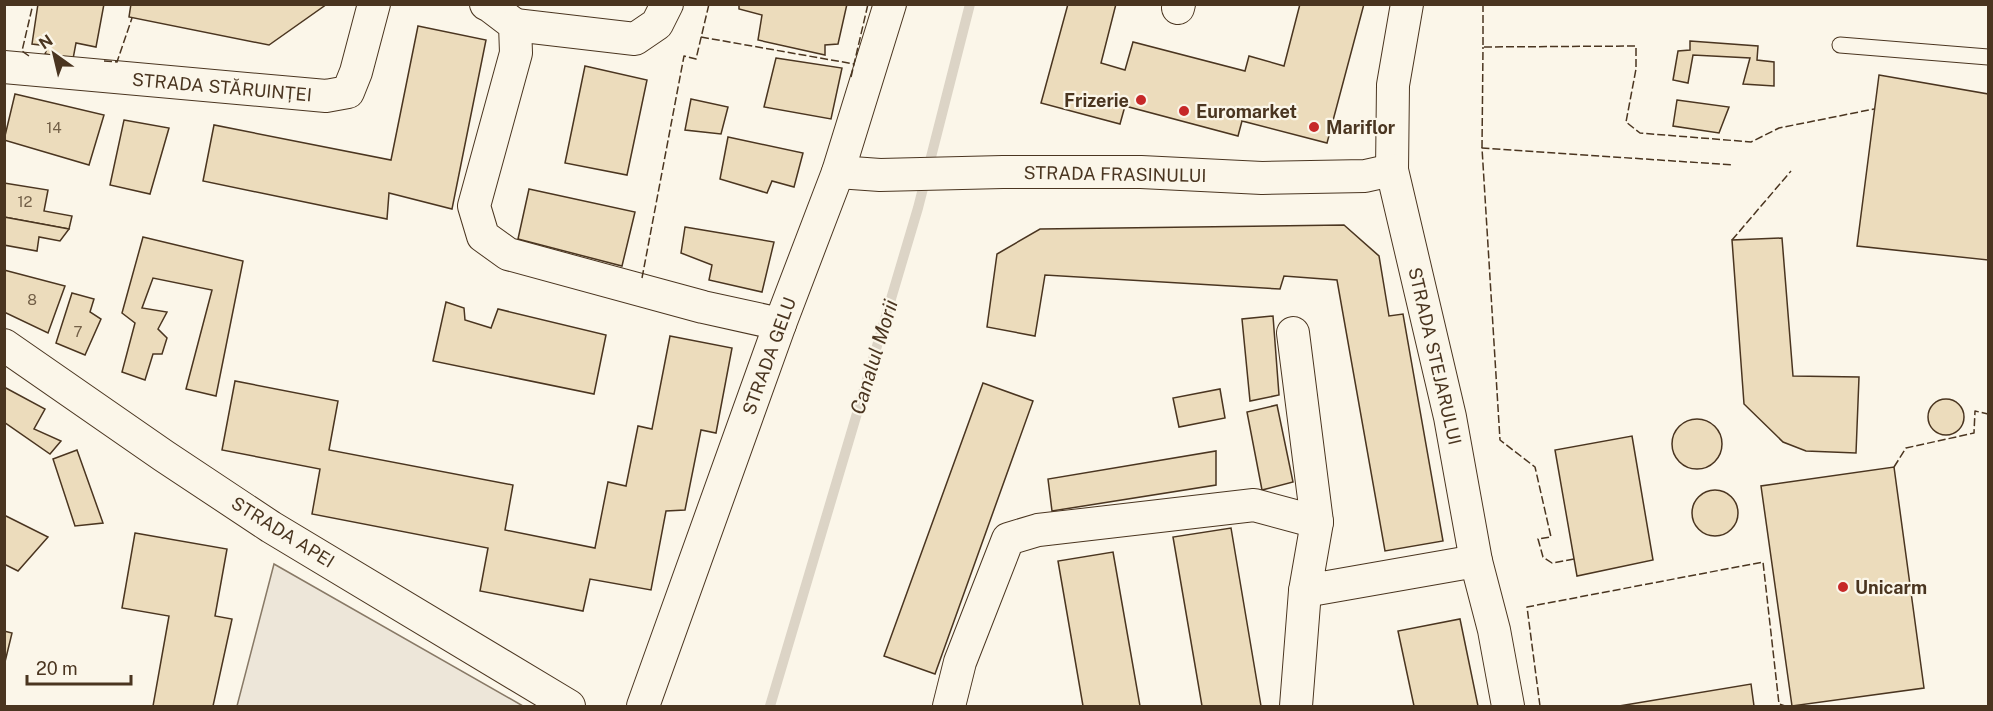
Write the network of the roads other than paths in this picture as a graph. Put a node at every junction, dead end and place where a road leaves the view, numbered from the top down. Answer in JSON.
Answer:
{"nodes":[{"id":1,"x":374,"y":4,"type":"edge"},
{"id":2,"x":486,"y":4,"type":"edge"},
{"id":3,"x":667,"y":4,"type":"edge"},
{"id":4,"x":890,"y":4,"type":"edge"},
{"id":5,"x":1407,"y":4,"type":"edge"},
{"id":6,"x":515,"y":25,"type":"junction"},
{"id":7,"x":1840,"y":45,"type":"dead end"},
{"id":8,"x":1989,"y":57,"type":"edge"},
{"id":9,"x":4,"y":67,"type":"edge"},
{"id":10,"x":1392,"y":170,"type":"junction"},
{"id":11,"x":838,"y":172,"type":"junction"},
{"id":12,"x":780,"y":324,"type":"junction"},
{"id":13,"x":1293,"y":333,"type":"dead end"},
{"id":14,"x":4,"y":345,"type":"edge"},
{"id":15,"x":1317,"y":522,"type":"junction"},
{"id":16,"x":1476,"y":561,"type":"junction"},
{"id":17,"x":1305,"y":591,"type":"junction"},
{"id":18,"x":569,"y":706,"type":"edge"},
{"id":19,"x":643,"y":706,"type":"edge"},
{"id":20,"x":949,"y":706,"type":"edge"},
{"id":21,"x":1296,"y":706,"type":"edge"},
{"id":22,"x":1508,"y":706,"type":"edge"}],
"edges":[{"from":1,"to":9,"type":"street","name":"STRADA STĂRUINȚEI"},
{"from":2,"to":6,"type":"street"},
{"from":3,"to":6,"type":"street"},
{"from":4,"to":11,"type":"street","name":"STRADA GELU"},
{"from":5,"to":10,"type":"street","name":"STRADA STEJARULUI"},
{"from":6,"to":12,"type":"street"},
{"from":7,"to":8,"type":"lane"},
{"from":10,"to":11,"type":"street","name":"STRADA FRASINULUI"},
{"from":10,"to":16,"type":"street","name":"STRADA STEJARULUI"},
{"from":11,"to":12,"type":"street","name":"STRADA GELU"},
{"from":12,"to":19,"type":"street","name":"STRADA GELU"},
{"from":13,"to":15,"type":"street"},
{"from":14,"to":18,"type":"street","name":"STRADA APEI"},
{"from":15,"to":17,"type":"street"},
{"from":15,"to":20,"type":"street"},
{"from":16,"to":17,"type":"street"},
{"from":16,"to":22,"type":"street","name":"STRADA STEJARULUI"},
{"from":17,"to":21,"type":"street"}]}
